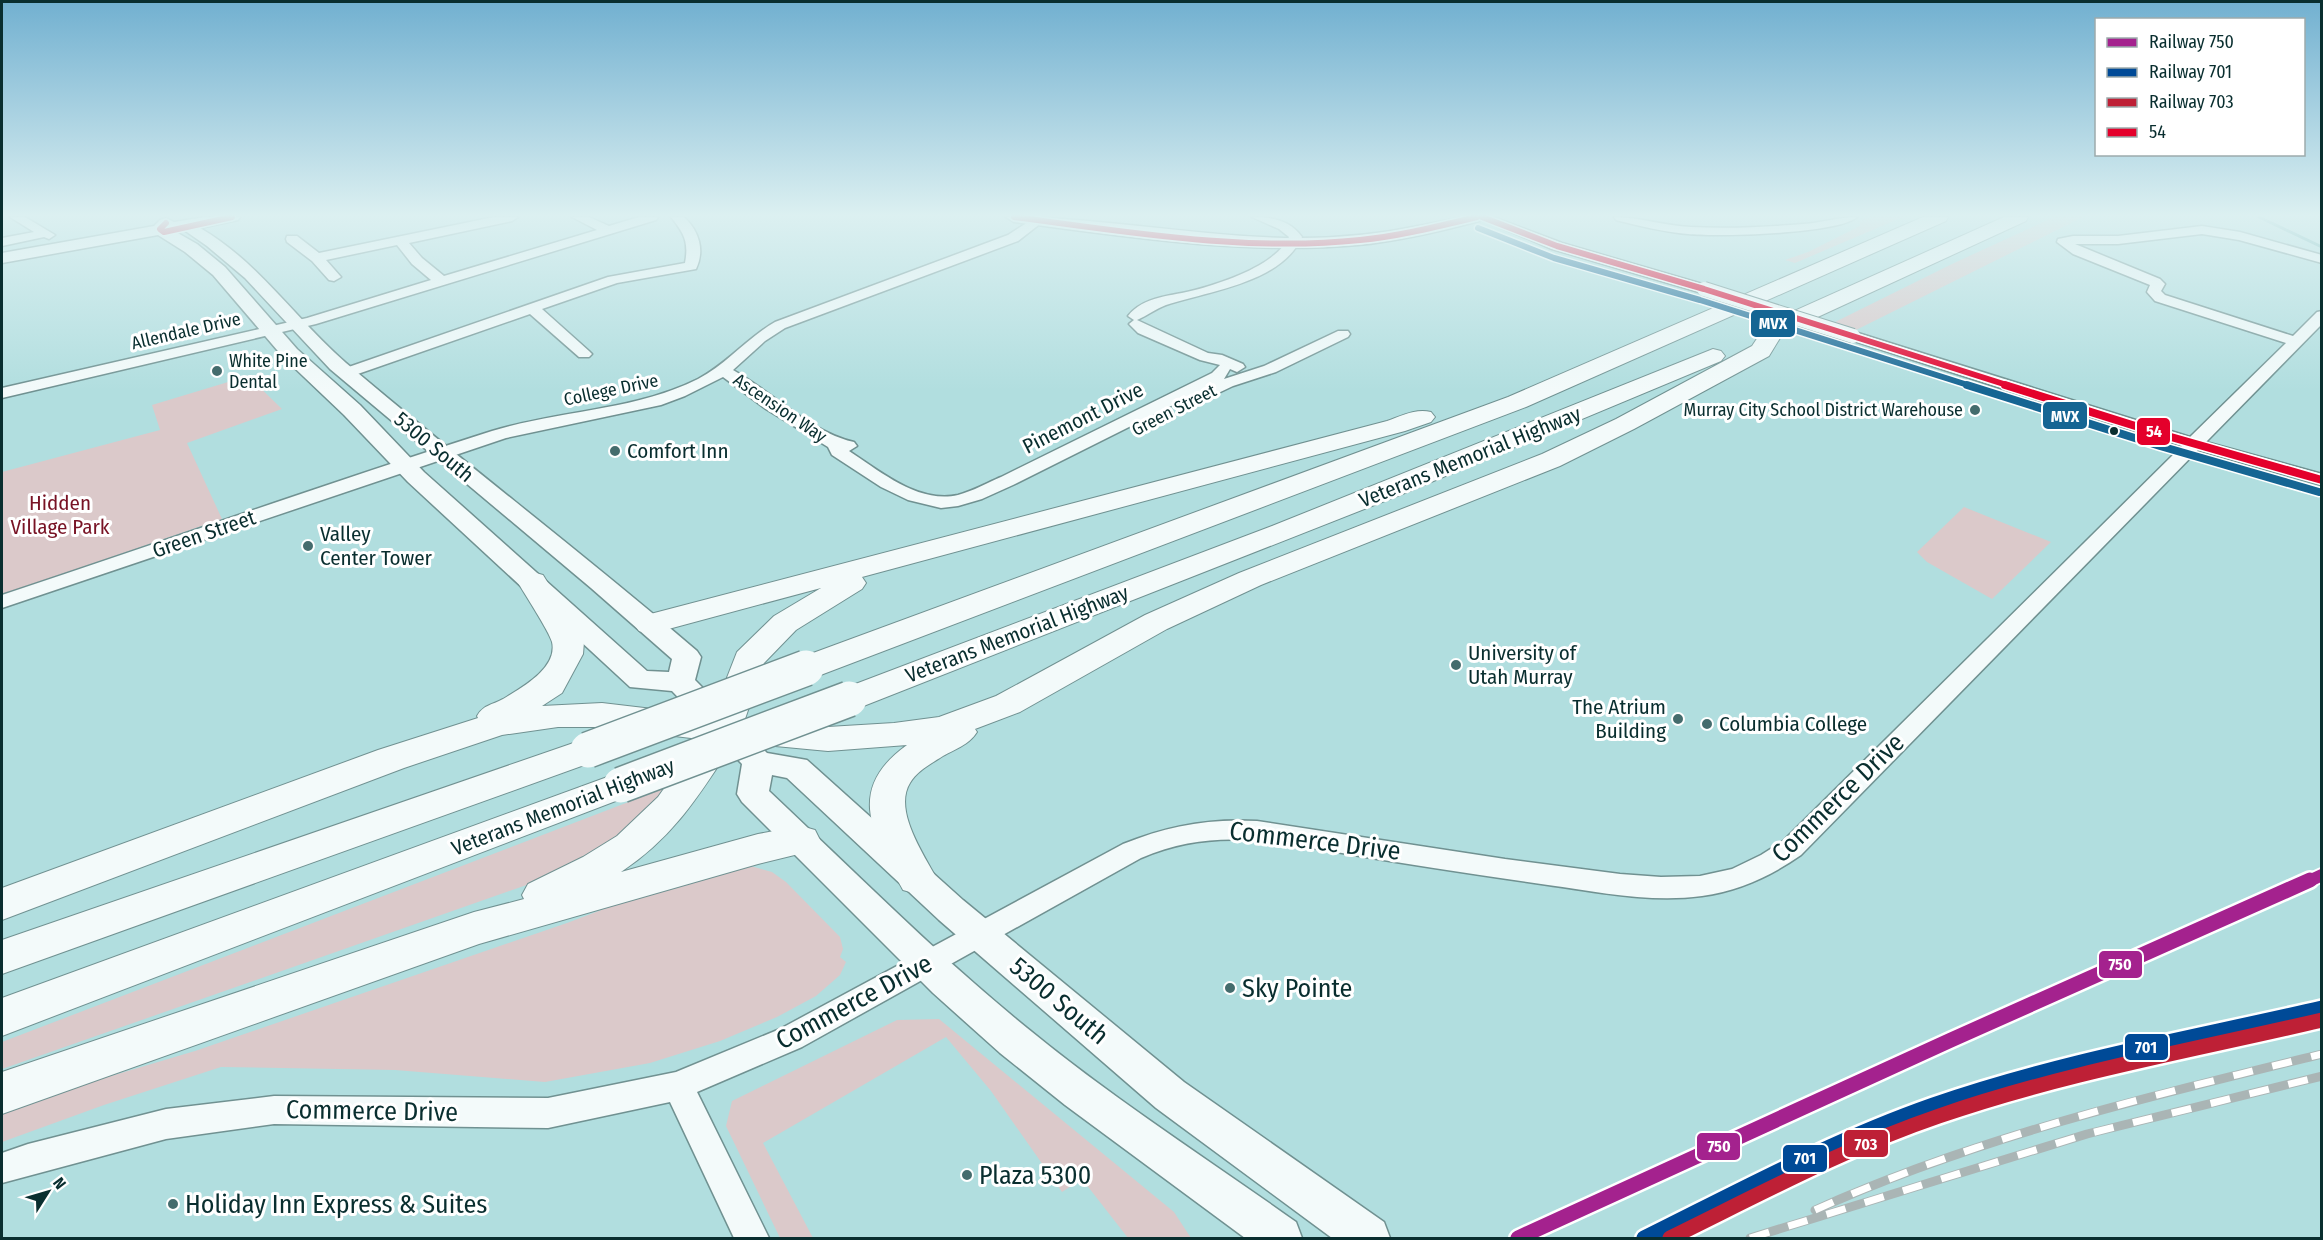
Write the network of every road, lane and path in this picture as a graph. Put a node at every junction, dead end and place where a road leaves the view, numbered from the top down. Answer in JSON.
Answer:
{"nodes":[{"id":1,"x":223,"y":275,"type":"edge"},
{"id":2,"x":252,"y":275,"type":"edge"},
{"id":3,"x":434,"y":275,"type":"edge"},
{"id":4,"x":461,"y":275,"type":"edge"},
{"id":5,"x":636,"y":275,"type":"edge"},
{"id":6,"x":914,"y":275,"type":"edge"},
{"id":7,"x":1244,"y":275,"type":"edge"},
{"id":8,"x":1656,"y":275,"type":"edge"},
{"id":9,"x":1807,"y":275,"type":"edge"},
{"id":10,"x":1892,"y":275,"type":"edge"},
{"id":11,"x":2138,"y":275,"type":"edge"},
{"id":12,"x":441,"y":281,"type":"junction"},
{"id":13,"x":533,"y":309,"type":"junction"},
{"id":14,"x":2322,"y":315,"type":"edge"},
{"id":15,"x":296,"y":325,"type":"junction"},
{"id":16,"x":1775,"y":328,"type":"junction"},
{"id":17,"x":272,"y":331,"type":"junction"},
{"id":18,"x":1343,"y":334,"type":"dead end"},
{"id":19,"x":2295,"y":341,"type":"junction"},
{"id":20,"x":584,"y":354,"type":"dead end"},
{"id":21,"x":1223,"y":364,"type":"junction"},
{"id":22,"x":1597,"y":367,"type":"junction"},
{"id":23,"x":724,"y":371,"type":"junction"},
{"id":24,"x":346,"y":373,"type":"junction"},
{"id":25,"x":1252,"y":374,"type":"junction"},
{"id":26,"x":2,"y":393,"type":"edge"},
{"id":27,"x":2193,"y":444,"type":"junction"},
{"id":28,"x":441,"y":454,"type":"junction"},
{"id":29,"x":406,"y":466,"type":"junction"},
{"id":30,"x":2322,"y":480,"type":"edge"},
{"id":31,"x":1007,"y":481,"type":"junction"},
{"id":32,"x":959,"y":498,"type":"junction"},
{"id":33,"x":927,"y":499,"type":"joint"},
{"id":34,"x":894,"y":560,"type":"junction"},
{"id":35,"x":532,"y":581,"type":"junction"},
{"id":36,"x":2,"y":602,"type":"edge"},
{"id":37,"x":650,"y":624,"type":"junction"},
{"id":38,"x":680,"y":682,"type":"junction"},
{"id":39,"x":1008,"y":704,"type":"junction"},
{"id":40,"x":725,"y":728,"type":"junction"},
{"id":41,"x":391,"y":759,"type":"junction"},
{"id":42,"x":758,"y":762,"type":"junction"},
{"id":43,"x":801,"y":840,"type":"junction"},
{"id":44,"x":917,"y":879,"type":"junction"},
{"id":45,"x":2,"y":904,"type":"edge"},
{"id":46,"x":474,"y":929,"type":"junction"},
{"id":47,"x":980,"y":934,"type":"junction"},
{"id":48,"x":2,"y":957,"type":"edge"},
{"id":49,"x":926,"y":964,"type":"junction"},
{"id":50,"x":2,"y":1017,"type":"edge"},
{"id":51,"x":678,"y":1086,"type":"junction"},
{"id":52,"x":2,"y":1093,"type":"edge"},
{"id":53,"x":2,"y":1168,"type":"edge"},
{"id":54,"x":752,"y":1239,"type":"edge"},
{"id":55,"x":1280,"y":1239,"type":"edge"},
{"id":56,"x":1368,"y":1239,"type":"edge"}],
"edges":[{"from":1,"to":17,"type":"main road","name":"5300 South"},
{"from":2,"to":15,"type":"main road","name":"5300 South"},
{"from":3,"to":12,"type":"street"},
{"from":4,"to":12,"type":"street","name":"Allendale Drive"},
{"from":5,"to":13,"type":"street"},
{"from":6,"to":23,"type":"street","name":"College Drive"},
{"from":7,"to":21,"type":"street"},
{"from":8,"to":27,"type":"street","bridge":true},
{"from":9,"to":22,"type":"highway","name":"Veterans Memorial Highway"},
{"from":10,"to":16,"type":"highway","name":"Veterans Memorial Highway"},
{"from":11,"to":19,"type":"street"},
{"from":12,"to":15,"type":"street","name":"Allendale Drive"},
{"from":13,"to":20,"type":"street"},
{"from":13,"to":24,"type":"street"},
{"from":14,"to":19,"type":"street","name":"Commerce Drive"},
{"from":15,"to":17,"type":"street","name":"Allendale Drive"},
{"from":15,"to":24,"type":"main road","name":"5300 South"},
{"from":16,"to":39,"type":"highway"},
{"from":16,"to":50,"type":"highway","name":"Veterans Memorial Highway","bridge":true},
{"from":17,"to":26,"type":"street","name":"Allendale Drive"},
{"from":17,"to":29,"type":"main road","name":"5300 South"},
{"from":18,"to":25,"type":"street","name":"Green Street"},
{"from":19,"to":27,"type":"street","name":"Commerce Drive"},
{"from":21,"to":25,"type":"street"},
{"from":21,"to":31,"type":"street","name":"Pinemont Drive"},
{"from":21,"to":32,"type":"street","name":"Pinemont Drive"},
{"from":22,"to":34,"type":"highway"},
{"from":22,"to":48,"type":"highway","name":"Veterans Memorial Highway","bridge":true},
{"from":23,"to":28,"type":"street","name":"College Drive"},
{"from":23,"to":33,"type":"street","name":"Ascension Way"},
{"from":24,"to":28,"type":"main road","name":"5300 South"},
{"from":25,"to":31,"type":"street","name":"Green Street"},
{"from":27,"to":30,"type":"street"},
{"from":27,"to":47,"type":"street","name":"Commerce Drive"},
{"from":28,"to":29,"type":"street","name":"College Drive"},
{"from":28,"to":37,"type":"main road","name":"5300 South"},
{"from":29,"to":35,"type":"main road","name":"5300 South"},
{"from":29,"to":36,"type":"street","name":"Green Street"},
{"from":31,"to":32,"type":"street","name":"Pinemont Drive"},
{"from":32,"to":33,"type":"street","name":"Pinemont Drive"},
{"from":34,"to":37,"type":"highway"},
{"from":34,"to":40,"type":"highway"},
{"from":35,"to":38,"type":"main road","name":"5300 South"},
{"from":35,"to":41,"type":"highway"},
{"from":37,"to":38,"type":"main road","name":"5300 South"},
{"from":38,"to":40,"type":"main road"},
{"from":39,"to":40,"type":"highway"},
{"from":39,"to":44,"type":"highway"},
{"from":40,"to":41,"type":"highway"},
{"from":40,"to":42,"type":"main road"},
{"from":40,"to":46,"type":"highway"},
{"from":41,"to":45,"type":"highway"},
{"from":42,"to":43,"type":"main road"},
{"from":42,"to":44,"type":"main road","name":"5300 South"},
{"from":43,"to":46,"type":"highway"},
{"from":43,"to":49,"type":"main road"},
{"from":44,"to":47,"type":"main road","name":"5300 South"},
{"from":46,"to":52,"type":"highway"},
{"from":47,"to":49,"type":"street","name":"Commerce Drive"},
{"from":47,"to":56,"type":"main road","name":"5300 South"},
{"from":49,"to":51,"type":"street","name":"Commerce Drive"},
{"from":49,"to":55,"type":"main road"},
{"from":51,"to":53,"type":"street","name":"Commerce Drive"},
{"from":51,"to":54,"type":"street"}]}
